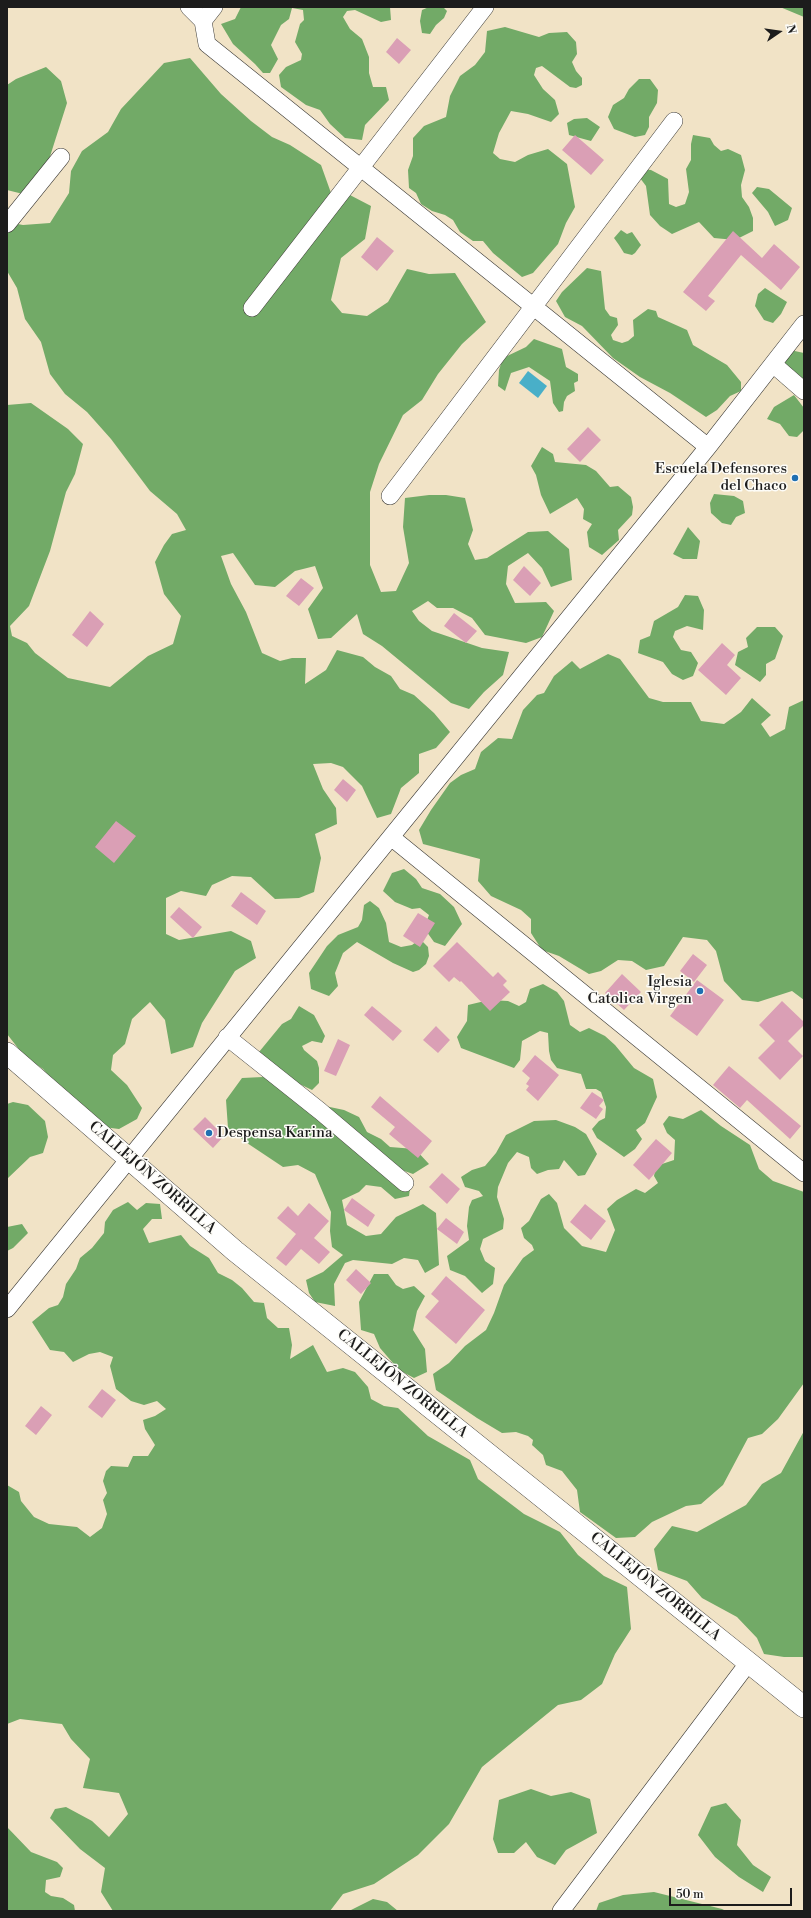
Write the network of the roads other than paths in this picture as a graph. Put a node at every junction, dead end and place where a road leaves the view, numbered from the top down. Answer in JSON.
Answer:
{"nodes":[{"id":1,"x":189,"y":7,"type":"edge"},
{"id":2,"x":214,"y":7,"type":"edge"},
{"id":3,"x":485,"y":7,"type":"edge"},
{"id":4,"x":203,"y":21,"type":"junction"},
{"id":5,"x":674,"y":122,"type":"dead end"},
{"id":6,"x":61,"y":157,"type":"dead end"},
{"id":7,"x":361,"y":167,"type":"junction"},
{"id":8,"x":7,"y":224,"type":"edge"},
{"id":9,"x":534,"y":307,"type":"junction"},
{"id":10,"x":252,"y":308,"type":"dead end"},
{"id":11,"x":804,"y":324,"type":"edge"},
{"id":12,"x":773,"y":364,"type":"junction"},
{"id":13,"x":804,"y":391,"type":"edge"},
{"id":14,"x":708,"y":447,"type":"junction"},
{"id":15,"x":390,"y":496,"type":"dead end"},
{"id":16,"x":391,"y":837,"type":"junction"},
{"id":17,"x":227,"y":1037,"type":"junction"},
{"id":18,"x":7,"y":1053,"type":"edge"},
{"id":19,"x":129,"y":1157,"type":"junction"},
{"id":20,"x":804,"y":1173,"type":"edge"},
{"id":21,"x":405,"y":1183,"type":"dead end"},
{"id":22,"x":7,"y":1309,"type":"edge"},
{"id":23,"x":749,"y":1662,"type":"junction"},
{"id":24,"x":804,"y":1707,"type":"edge"},
{"id":25,"x":561,"y":1911,"type":"edge"}],
"edges":[{"from":1,"to":4,"type":"street"},
{"from":2,"to":4,"type":"street"},
{"from":3,"to":7,"type":"street"},
{"from":4,"to":7,"type":"street"},
{"from":5,"to":9,"type":"street"},
{"from":6,"to":8,"type":"street"},
{"from":7,"to":9,"type":"street"},
{"from":7,"to":10,"type":"street"},
{"from":9,"to":14,"type":"street"},
{"from":9,"to":15,"type":"street"},
{"from":11,"to":12,"type":"street"},
{"from":12,"to":13,"type":"street"},
{"from":12,"to":14,"type":"street"},
{"from":14,"to":16,"type":"street"},
{"from":16,"to":17,"type":"street"},
{"from":16,"to":20,"type":"street"},
{"from":17,"to":19,"type":"street"},
{"from":17,"to":21,"type":"street"},
{"from":18,"to":19,"type":"street","name":"CALLEJÓN ZORRILLA"},
{"from":19,"to":22,"type":"street"},
{"from":19,"to":23,"type":"street","name":"CALLEJÓN ZORRILLA"},
{"from":23,"to":24,"type":"street","name":"CALLEJÓN ZORRILLA"},
{"from":23,"to":25,"type":"street"}]}
